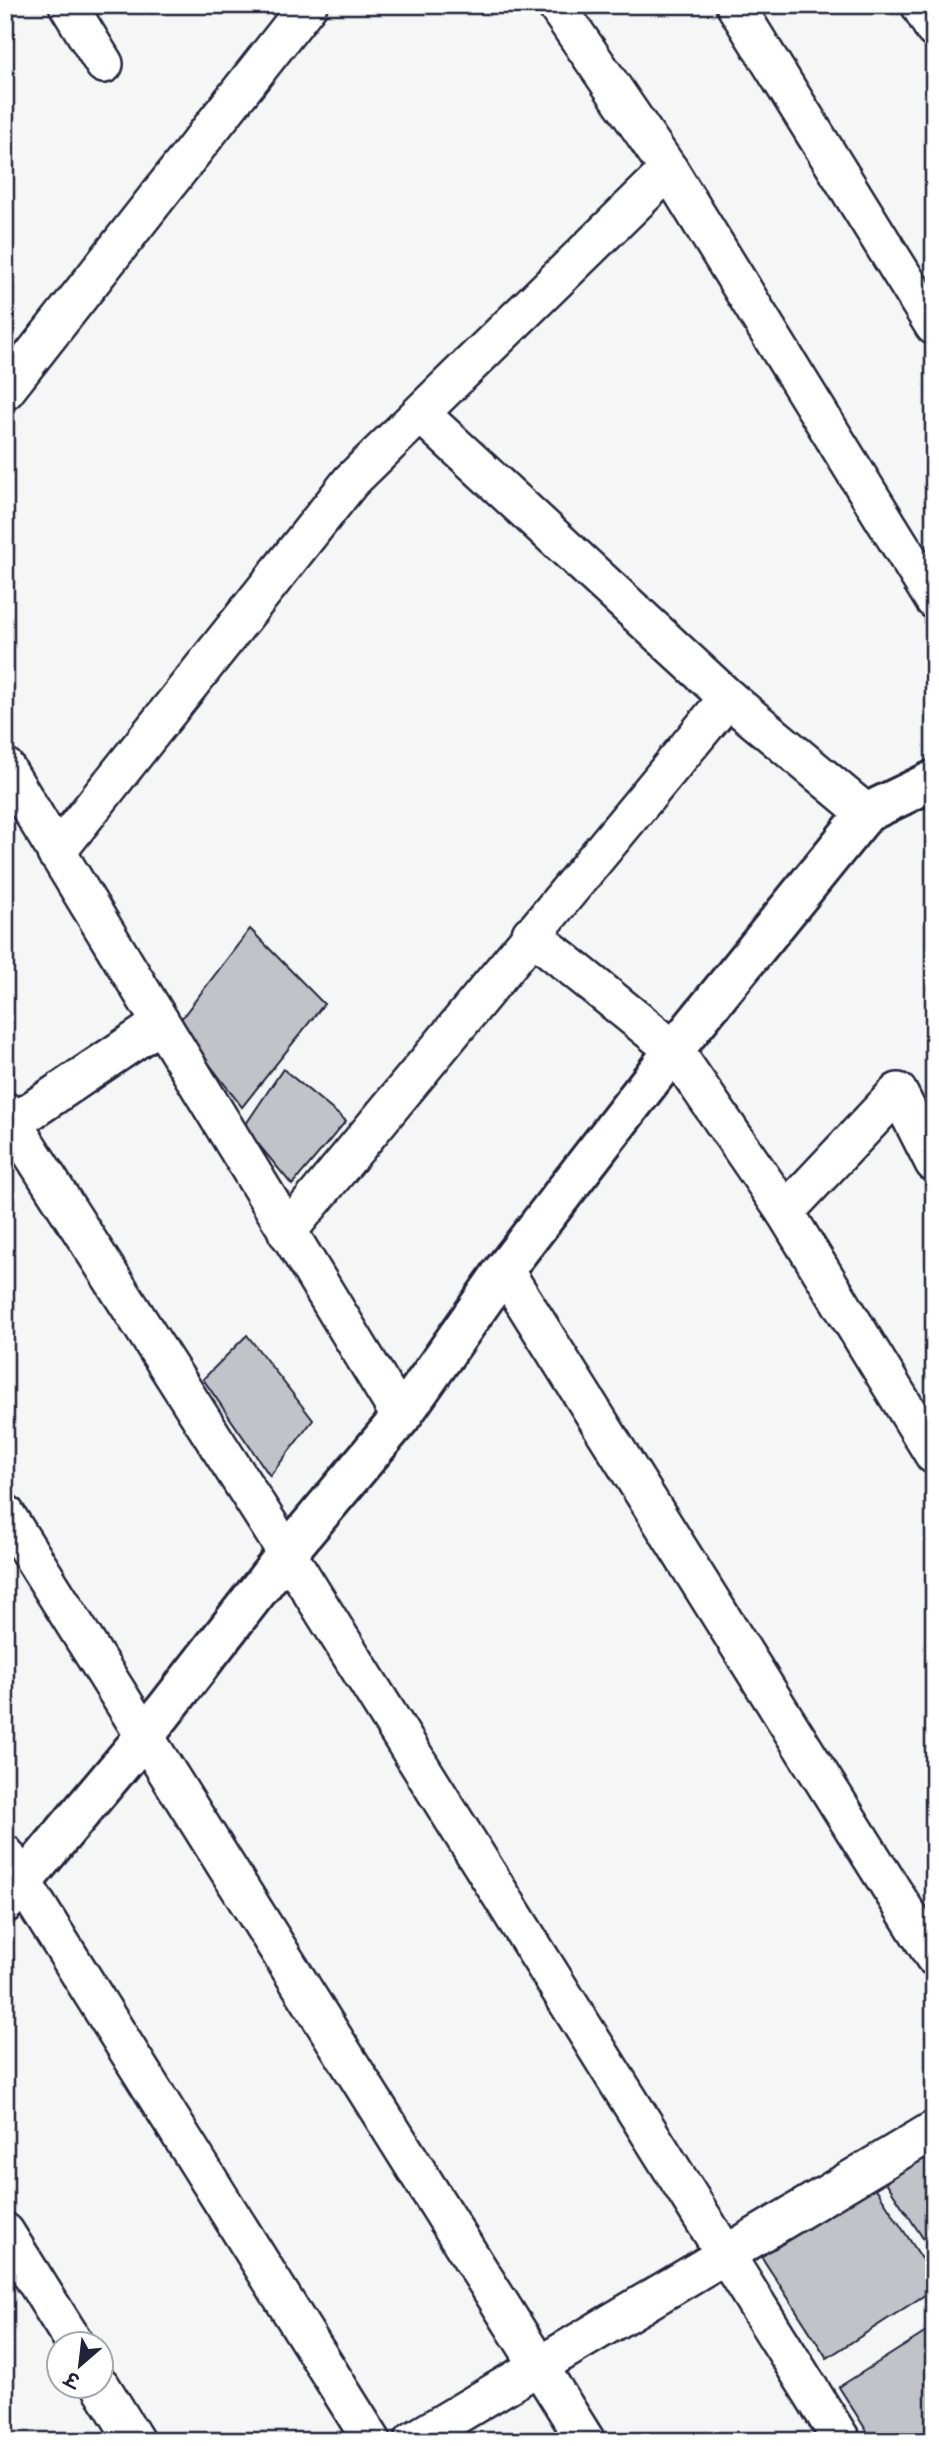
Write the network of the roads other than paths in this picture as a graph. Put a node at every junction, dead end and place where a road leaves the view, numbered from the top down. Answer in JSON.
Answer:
{"nodes":[{"id":1,"x":68,"y":5,"type":"edge"},
{"id":2,"x":307,"y":5,"type":"edge"},
{"id":3,"x":556,"y":5,"type":"edge"},
{"id":4,"x":735,"y":5,"type":"edge"},
{"id":5,"x":104,"y":64,"type":"dead end"},
{"id":6,"x":669,"y":170,"type":"junction"},
{"id":7,"x":934,"y":326,"type":"edge"},
{"id":8,"x":5,"y":391,"type":"edge"},
{"id":9,"x":422,"y":415,"type":"junction"},
{"id":10,"x":934,"y":600,"type":"edge"},
{"id":11,"x":728,"y":698,"type":"junction"},
{"id":12,"x":5,"y":767,"type":"edge"},
{"id":13,"x":934,"y":780,"type":"edge"},
{"id":14,"x":866,"y":813,"type":"junction"},
{"id":15,"x":56,"y":853,"type":"junction"},
{"id":16,"x":531,"y":934,"type":"junction"},
{"id":17,"x":160,"y":1024,"type":"junction"},
{"id":18,"x":674,"y":1050,"type":"junction"},
{"id":19,"x":9,"y":1117,"type":"edge"},
{"id":20,"x":934,"y":1163,"type":"edge"},
{"id":21,"x":785,"y":1212,"type":"junction"},
{"id":22,"x":288,"y":1232,"type":"junction"},
{"id":23,"x":503,"y":1270,"type":"junction"},
{"id":24,"x":401,"y":1417,"type":"junction"},
{"id":25,"x":934,"y":1455,"type":"edge"},
{"id":26,"x":5,"y":1513,"type":"edge"},
{"id":27,"x":287,"y":1553,"type":"junction"},
{"id":28,"x":144,"y":1737,"type":"junction"},
{"id":29,"x":11,"y":1880,"type":"edge"},
{"id":30,"x":934,"y":1957,"type":"edge"},
{"id":31,"x":934,"y":2130,"type":"edge"},
{"id":32,"x":5,"y":2232,"type":"edge"},
{"id":33,"x":725,"y":2255,"type":"junction"},
{"id":34,"x":66,"y":2330,"type":"edge"},
{"id":35,"x":539,"y":2366,"type":"junction"},
{"id":36,"x":110,"y":2400,"type":"edge"},
{"id":37,"x":135,"y":2441,"type":"edge"},
{"id":38,"x":372,"y":2441,"type":"edge"},
{"id":39,"x":413,"y":2441,"type":"edge"},
{"id":40,"x":586,"y":2441,"type":"edge"},
{"id":41,"x":842,"y":2441,"type":"edge"}],
"edges":[{"from":1,"to":5,"type":"street"},
{"from":2,"to":8,"type":"street"},
{"from":3,"to":6,"type":"street"},
{"from":4,"to":7,"type":"street"},
{"from":6,"to":9,"type":"street"},
{"from":6,"to":10,"type":"street"},
{"from":9,"to":11,"type":"street"},
{"from":9,"to":15,"type":"street"},
{"from":11,"to":14,"type":"street"},
{"from":11,"to":16,"type":"street"},
{"from":12,"to":15,"type":"street"},
{"from":13,"to":14,"type":"street"},
{"from":14,"to":18,"type":"street"},
{"from":15,"to":17,"type":"street"},
{"from":16,"to":18,"type":"street"},
{"from":16,"to":22,"type":"street"},
{"from":17,"to":19,"type":"street"},
{"from":17,"to":22,"type":"street"},
{"from":18,"to":21,"type":"street"},
{"from":18,"to":23,"type":"street"},
{"from":19,"to":27,"type":"street"},
{"from":20,"to":21,"type":"street"},
{"from":21,"to":25,"type":"street"},
{"from":22,"to":24,"type":"street"},
{"from":23,"to":24,"type":"street"},
{"from":23,"to":30,"type":"street"},
{"from":24,"to":27,"type":"street"},
{"from":26,"to":28,"type":"street"},
{"from":27,"to":28,"type":"street"},
{"from":27,"to":33,"type":"street"},
{"from":28,"to":29,"type":"street"},
{"from":28,"to":35,"type":"street"},
{"from":29,"to":38,"type":"street"},
{"from":31,"to":33,"type":"street"},
{"from":32,"to":34,"type":"street"},
{"from":33,"to":35,"type":"street"},
{"from":33,"to":41,"type":"street"},
{"from":35,"to":39,"type":"street"},
{"from":35,"to":40,"type":"street"},
{"from":36,"to":37,"type":"street"}]}
